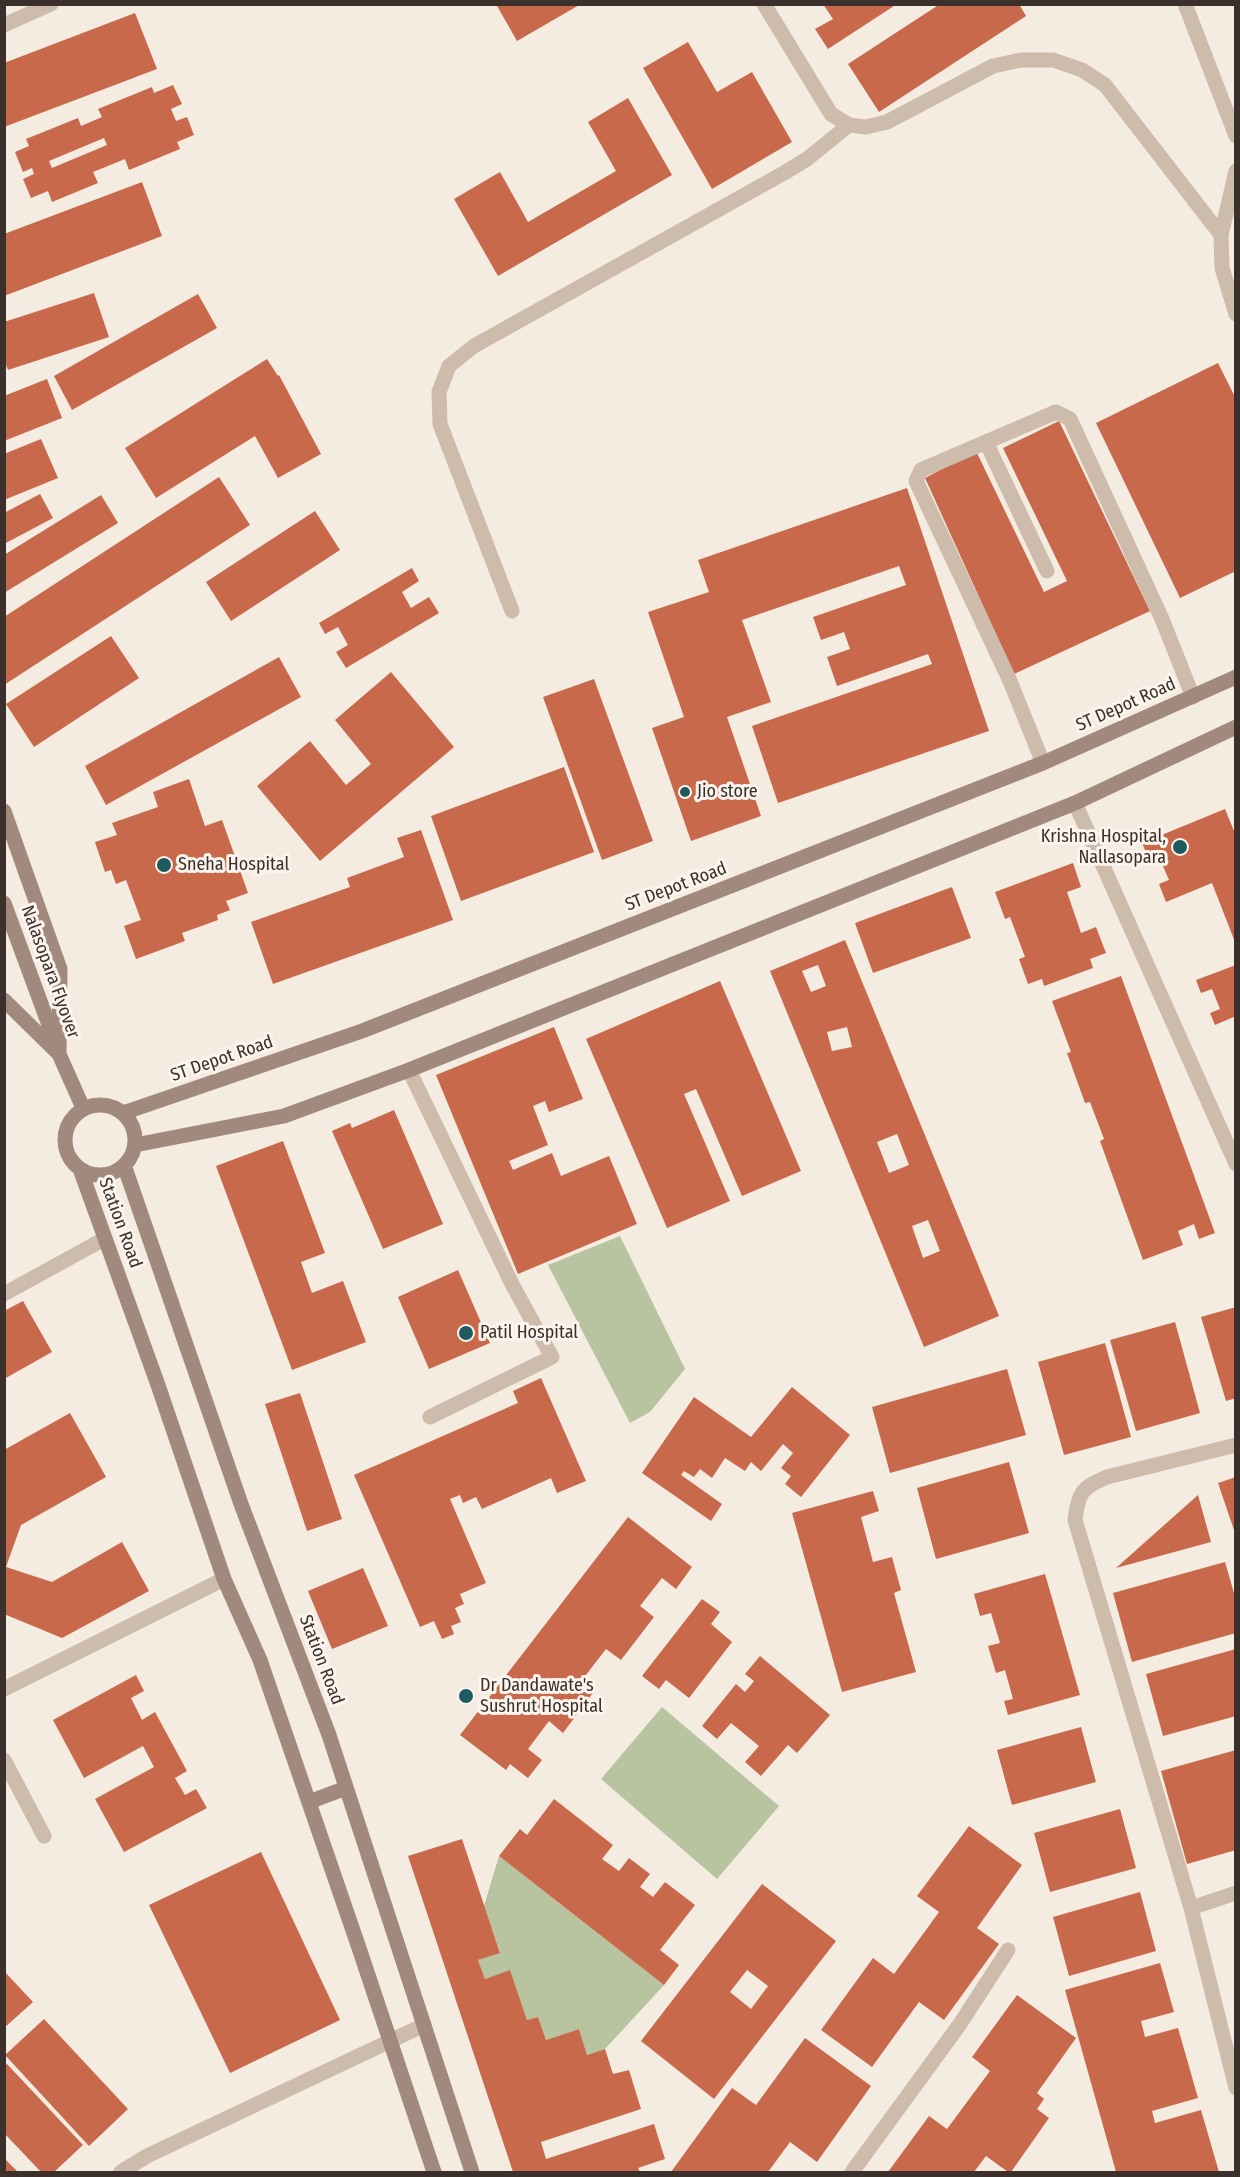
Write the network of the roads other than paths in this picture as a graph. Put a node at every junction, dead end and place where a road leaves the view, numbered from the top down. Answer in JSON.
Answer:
{"nodes":[{"id":1,"x":51,"y":4,"type":"edge"},
{"id":2,"x":764,"y":4,"type":"edge"},
{"id":3,"x":1185,"y":4,"type":"edge"},
{"id":4,"x":4,"y":25,"type":"edge"},
{"id":5,"x":849,"y":125,"type":"junction"},
{"id":6,"x":1236,"y":136,"type":"edge"},
{"id":7,"x":1236,"y":171,"type":"edge"},
{"id":8,"x":1221,"y":235,"type":"junction"},
{"id":9,"x":1236,"y":314,"type":"edge"},
{"id":10,"x":986,"y":442,"type":"junction"},
{"id":11,"x":1047,"y":571,"type":"dead end"},
{"id":12,"x":512,"y":611,"type":"dead end"},
{"id":13,"x":1236,"y":677,"type":"edge"},
{"id":14,"x":1193,"y":697,"type":"junction"},
{"id":15,"x":1236,"y":727,"type":"edge"},
{"id":16,"x":1043,"y":763,"type":"junction"},
{"id":17,"x":1075,"y":803,"type":"junction"},
{"id":18,"x":4,"y":811,"type":"edge"},
{"id":19,"x":4,"y":903,"type":"edge"},
{"id":20,"x":4,"y":1000,"type":"edge"},
{"id":21,"x":59,"y":1054,"type":"junction"},
{"id":22,"x":409,"y":1070,"type":"junction"},
{"id":23,"x":83,"y":1108,"type":"junction"},
{"id":24,"x":123,"y":1113,"type":"junction"},
{"id":25,"x":135,"y":1145,"type":"junction"},
{"id":26,"x":1236,"y":1164,"type":"edge"},
{"id":27,"x":124,"y":1166,"type":"junction"},
{"id":28,"x":80,"y":1169,"type":"junction"},
{"id":29,"x":104,"y":1239,"type":"junction"},
{"id":30,"x":4,"y":1294,"type":"edge"},
{"id":31,"x":430,"y":1418,"type":"dead end"},
{"id":32,"x":1236,"y":1445,"type":"edge"},
{"id":33,"x":224,"y":1579,"type":"junction"},
{"id":34,"x":4,"y":1689,"type":"edge"},
{"id":35,"x":4,"y":1760,"type":"edge"},
{"id":36,"x":346,"y":1788,"type":"junction"},
{"id":37,"x":309,"y":1802,"type":"junction"},
{"id":38,"x":44,"y":1836,"type":"dead end"},
{"id":39,"x":1236,"y":1893,"type":"edge"},
{"id":40,"x":1191,"y":1908,"type":"junction"},
{"id":41,"x":1008,"y":1950,"type":"dead end"},
{"id":42,"x":424,"y":2025,"type":"junction"},
{"id":43,"x":389,"y":2042,"type":"junction"},
{"id":44,"x":1236,"y":2088,"type":"edge"},
{"id":45,"x":121,"y":2172,"type":"edge"},
{"id":46,"x":434,"y":2172,"type":"edge"},
{"id":47,"x":472,"y":2172,"type":"edge"},
{"id":48,"x":852,"y":2172,"type":"edge"}],
"edges":[{"from":1,"to":4,"type":"street"},
{"from":2,"to":5,"type":"street"},
{"from":3,"to":6,"type":"street"},
{"from":5,"to":8,"type":"street"},
{"from":5,"to":12,"type":"street"},
{"from":7,"to":8,"type":"street"},
{"from":8,"to":9,"type":"street"},
{"from":10,"to":11,"type":"street"},
{"from":10,"to":14,"type":"street"},
{"from":10,"to":16,"type":"street"},
{"from":13,"to":14,"type":"main road","name":"ST Depot Road"},
{"from":14,"to":16,"type":"main road","name":"ST Depot Road"},
{"from":15,"to":17,"type":"main road"},
{"from":16,"to":24,"type":"main road","name":"ST Depot Road"},
{"from":17,"to":22,"type":"main road"},
{"from":17,"to":26,"type":"street"},
{"from":18,"to":21,"type":"main road"},
{"from":19,"to":21,"type":"main road","name":"Nalasopara Flyover"},
{"from":20,"to":21,"type":"main road"},
{"from":21,"to":23,"type":"main road","name":"Nalasopara Flyover"},
{"from":22,"to":25,"type":"main road"},
{"from":22,"to":31,"type":"street"},
{"from":23,"to":24,"type":"main road"},
{"from":23,"to":28,"type":"main road"},
{"from":24,"to":25,"type":"main road"},
{"from":25,"to":27,"type":"main road"},
{"from":27,"to":28,"type":"main road"},
{"from":27,"to":36,"type":"main road","name":"Station Road"},
{"from":28,"to":29,"type":"main road","name":"Station Road"},
{"from":29,"to":30,"type":"street"},
{"from":29,"to":33,"type":"main road","name":"Station Road"},
{"from":32,"to":40,"type":"street"},
{"from":33,"to":34,"type":"street"},
{"from":33,"to":37,"type":"main road","name":"Station Road"},
{"from":35,"to":38,"type":"street"},
{"from":36,"to":37,"type":"main road"},
{"from":36,"to":42,"type":"main road","name":"Station Road"},
{"from":37,"to":43,"type":"main road","name":"Station Road"},
{"from":39,"to":40,"type":"street"},
{"from":40,"to":44,"type":"street"},
{"from":41,"to":48,"type":"street"},
{"from":42,"to":43,"type":"street"},
{"from":42,"to":47,"type":"main road","name":"Station Road"},
{"from":43,"to":45,"type":"street"},
{"from":43,"to":46,"type":"main road","name":"Station Road"}]}
